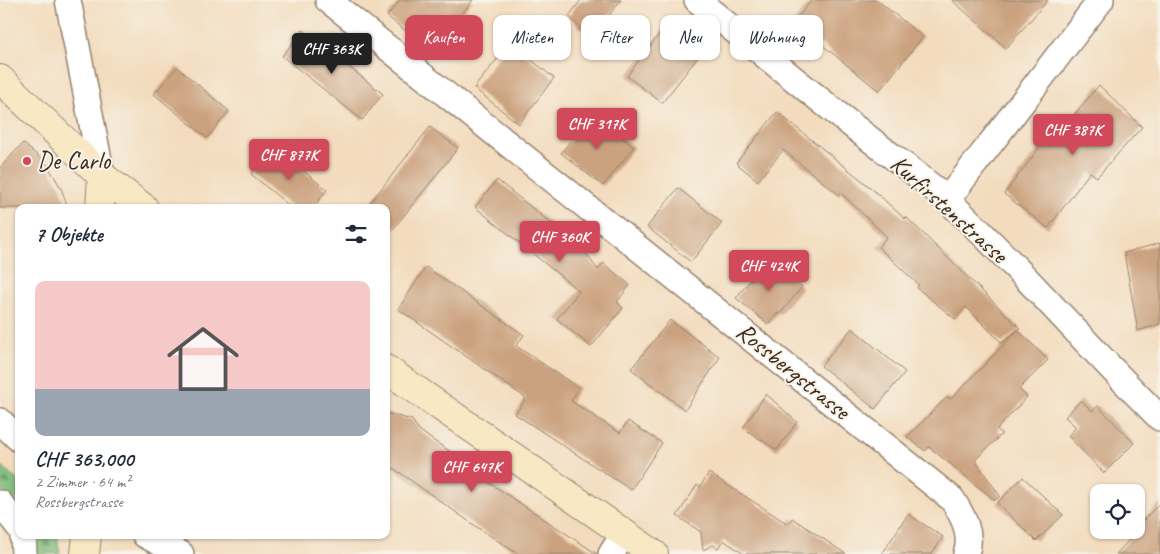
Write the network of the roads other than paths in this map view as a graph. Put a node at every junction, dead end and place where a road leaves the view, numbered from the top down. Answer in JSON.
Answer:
{"nodes":[{"id":1,"x":68,"y":0,"type":"edge"},
{"id":2,"x":328,"y":0,"type":"edge"},
{"id":3,"x":697,"y":0,"type":"edge"},
{"id":4,"x":1101,"y":0,"type":"edge"},
{"id":5,"x":0,"y":79,"type":"edge"},
{"id":6,"x":102,"y":176,"type":"junction"},
{"id":7,"x":947,"y":200,"type":"junction"},
{"id":8,"x":100,"y":204,"type":"edge"},
{"id":9,"x":139,"y":204,"type":"edge"},
{"id":10,"x":390,"y":372,"type":"edge"},
{"id":11,"x":1160,"y":418,"type":"edge"},
{"id":12,"x":0,"y":422,"type":"edge"},
{"id":13,"x":15,"y":436,"type":"edge"},
{"id":14,"x":0,"y":503,"type":"edge"},
{"id":15,"x":15,"y":522,"type":"edge"},
{"id":16,"x":23,"y":539,"type":"edge"},
{"id":17,"x":87,"y":539,"type":"edge"},
{"id":18,"x":153,"y":539,"type":"edge"},
{"id":19,"x":617,"y":544,"type":"edge"},
{"id":20,"x":24,"y":554,"type":"edge"},
{"id":21,"x":85,"y":554,"type":"edge"},
{"id":22,"x":181,"y":554,"type":"edge"},
{"id":23,"x":654,"y":554,"type":"edge"},
{"id":24,"x":966,"y":554,"type":"edge"}],
"edges":[{"from":1,"to":6,"type":"street"},
{"from":2,"to":24,"type":"street","name":"Rossbergstrasse"},
{"from":3,"to":7,"type":"street","name":"Kurfirstenstrasse"},
{"from":4,"to":7,"type":"street"},
{"from":5,"to":6,"type":"street"},
{"from":6,"to":8,"type":"street"},
{"from":6,"to":9,"type":"street"},
{"from":7,"to":11,"type":"street","name":"Kurfirstenstrasse"},
{"from":10,"to":19,"type":"street"},
{"from":12,"to":13,"type":"street"},
{"from":14,"to":15,"type":"street"},
{"from":16,"to":20,"type":"street"},
{"from":17,"to":21,"type":"street"},
{"from":18,"to":22,"type":"street"},
{"from":19,"to":23,"type":"street"}]}
